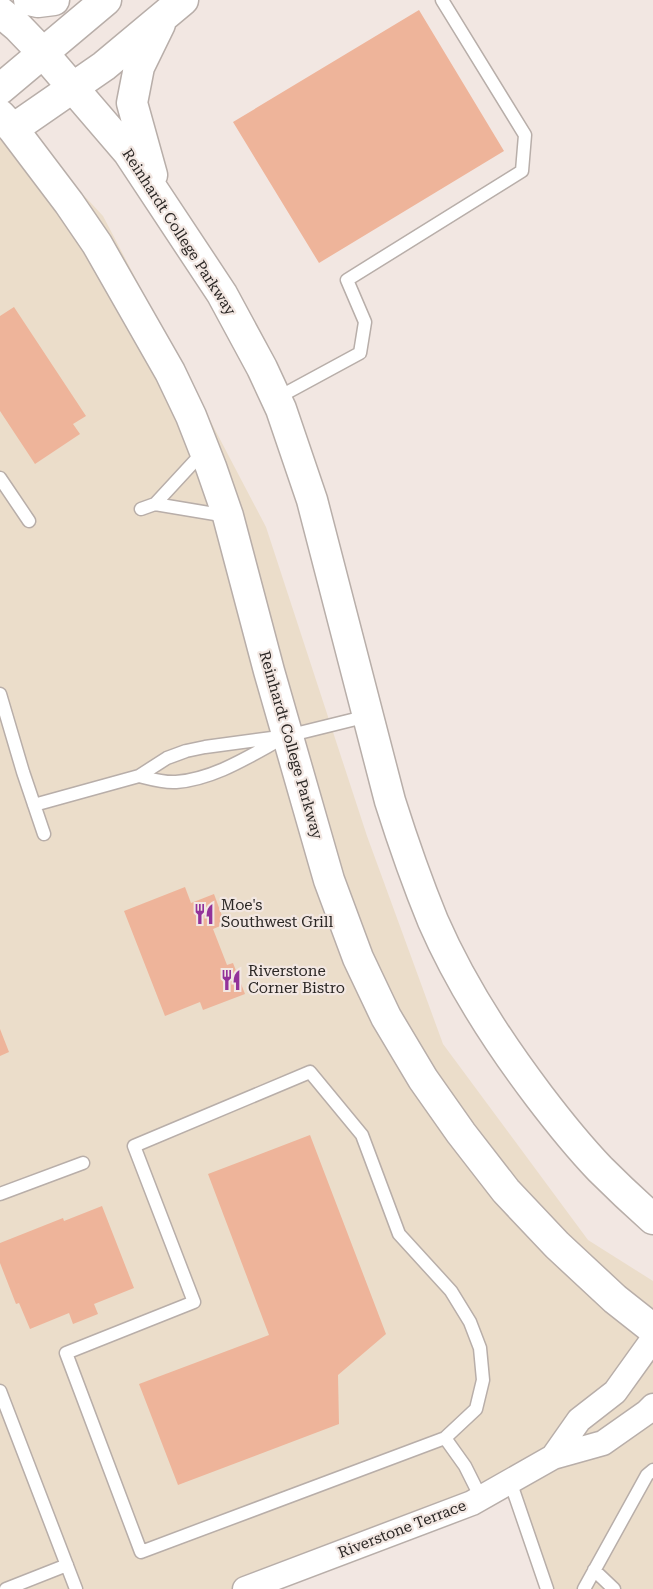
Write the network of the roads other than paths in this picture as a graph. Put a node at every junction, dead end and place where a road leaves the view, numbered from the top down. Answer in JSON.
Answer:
{"nodes":[{"id":1,"x":29,"y":0,"type":"edge"},
{"id":2,"x":54,"y":0,"type":"edge"},
{"id":3,"x":106,"y":0,"type":"edge"},
{"id":4,"x":442,"y":0,"type":"edge"},
{"id":5,"x":174,"y":7,"type":"edge"},
{"id":6,"x":0,"y":12,"type":"edge"},
{"id":7,"x":43,"y":53,"type":"junction"},
{"id":8,"x":74,"y":87,"type":"junction"},
{"id":9,"x":0,"y":89,"type":"edge"},
{"id":10,"x":6,"y":126,"type":"edge"},
{"id":11,"x":157,"y":195,"type":"junction"},
{"id":12,"x":276,"y":399,"type":"junction"},
{"id":13,"x":205,"y":451,"type":"junction"},
{"id":14,"x":0,"y":478,"type":"edge"},
{"id":15,"x":155,"y":504,"type":"junction"},
{"id":16,"x":141,"y":509,"type":"dead end"},
{"id":17,"x":228,"y":516,"type":"junction"},
{"id":18,"x":29,"y":521,"type":"dead end"},
{"id":19,"x":0,"y":694,"type":"edge"},
{"id":20,"x":368,"y":716,"type":"junction"},
{"id":21,"x":287,"y":735,"type":"junction"},
{"id":22,"x":139,"y":776,"type":"junction"},
{"id":23,"x":34,"y":804,"type":"junction"},
{"id":24,"x":44,"y":834,"type":"dead end"},
{"id":25,"x":83,"y":1163,"type":"dead end"},
{"id":26,"x":0,"y":1194,"type":"edge"},
{"id":27,"x":653,"y":1219,"type":"edge"},
{"id":28,"x":653,"y":1329,"type":"edge"},
{"id":29,"x":653,"y":1339,"type":"edge"},
{"id":30,"x":0,"y":1391,"type":"edge"},
{"id":31,"x":653,"y":1406,"type":"edge"},
{"id":32,"x":445,"y":1438,"type":"junction"},
{"id":33,"x":553,"y":1457,"type":"junction"},
{"id":34,"x":653,"y":1470,"type":"edge"},
{"id":35,"x":510,"y":1481,"type":"junction"},
{"id":36,"x":481,"y":1498,"type":"junction"},
{"id":37,"x":67,"y":1566,"type":"junction"},
{"id":38,"x":594,"y":1570,"type":"junction"},
{"id":39,"x":6,"y":1589,"type":"edge"},
{"id":40,"x":76,"y":1589,"type":"edge"},
{"id":41,"x":245,"y":1589,"type":"edge"},
{"id":42,"x":547,"y":1589,"type":"edge"},
{"id":43,"x":584,"y":1589,"type":"edge"},
{"id":44,"x":614,"y":1589,"type":"edge"}],
"edges":[{"from":1,"to":2,"type":"street"},
{"from":3,"to":7,"type":"street"},
{"from":4,"to":12,"type":"lane"},
{"from":5,"to":8,"type":"street"},
{"from":5,"to":11,"type":"street"},
{"from":6,"to":7,"type":"street","name":"Reinhardt College Parkway"},
{"from":7,"to":8,"type":"street","name":"Reinhardt College Parkway"},
{"from":7,"to":9,"type":"street"},
{"from":8,"to":10,"type":"street"},
{"from":8,"to":11,"type":"street","name":"Reinhardt College Parkway"},
{"from":10,"to":13,"type":"street","name":"Reinhardt College Parkway"},
{"from":11,"to":12,"type":"street","name":"Reinhardt College Parkway"},
{"from":12,"to":20,"type":"street","name":"Reinhardt College Parkway"},
{"from":13,"to":15,"type":"lane"},
{"from":13,"to":17,"type":"street","name":"Reinhardt College Parkway"},
{"from":14,"to":18,"type":"lane"},
{"from":15,"to":16,"type":"lane"},
{"from":15,"to":17,"type":"lane"},
{"from":17,"to":21,"type":"street","name":"Reinhardt College Parkway"},
{"from":19,"to":23,"type":"lane"},
{"from":20,"to":21,"type":"lane"},
{"from":20,"to":27,"type":"street","name":"Reinhardt College Parkway"},
{"from":21,"to":22,"type":"lane"},
{"from":21,"to":22,"type":"lane"},
{"from":21,"to":28,"type":"street","name":"Reinhardt College Parkway"},
{"from":22,"to":23,"type":"lane"},
{"from":23,"to":24,"type":"lane"},
{"from":25,"to":26,"type":"lane"},
{"from":29,"to":33,"type":"street","name":"Riverstone Terrace"},
{"from":30,"to":37,"type":"lane"},
{"from":31,"to":33,"type":"street","name":"Riverstone Terrace"},
{"from":32,"to":32,"type":"lane"},
{"from":32,"to":36,"type":"lane"},
{"from":33,"to":35,"type":"street","name":"Riverstone Terrace"},
{"from":34,"to":38,"type":"lane"},
{"from":35,"to":36,"type":"street","name":"Riverstone Terrace"},
{"from":35,"to":42,"type":"lane"},
{"from":36,"to":41,"type":"street","name":"Riverstone Terrace"},
{"from":37,"to":39,"type":"lane"},
{"from":37,"to":40,"type":"lane"},
{"from":38,"to":43,"type":"lane"},
{"from":38,"to":44,"type":"lane"}]}
